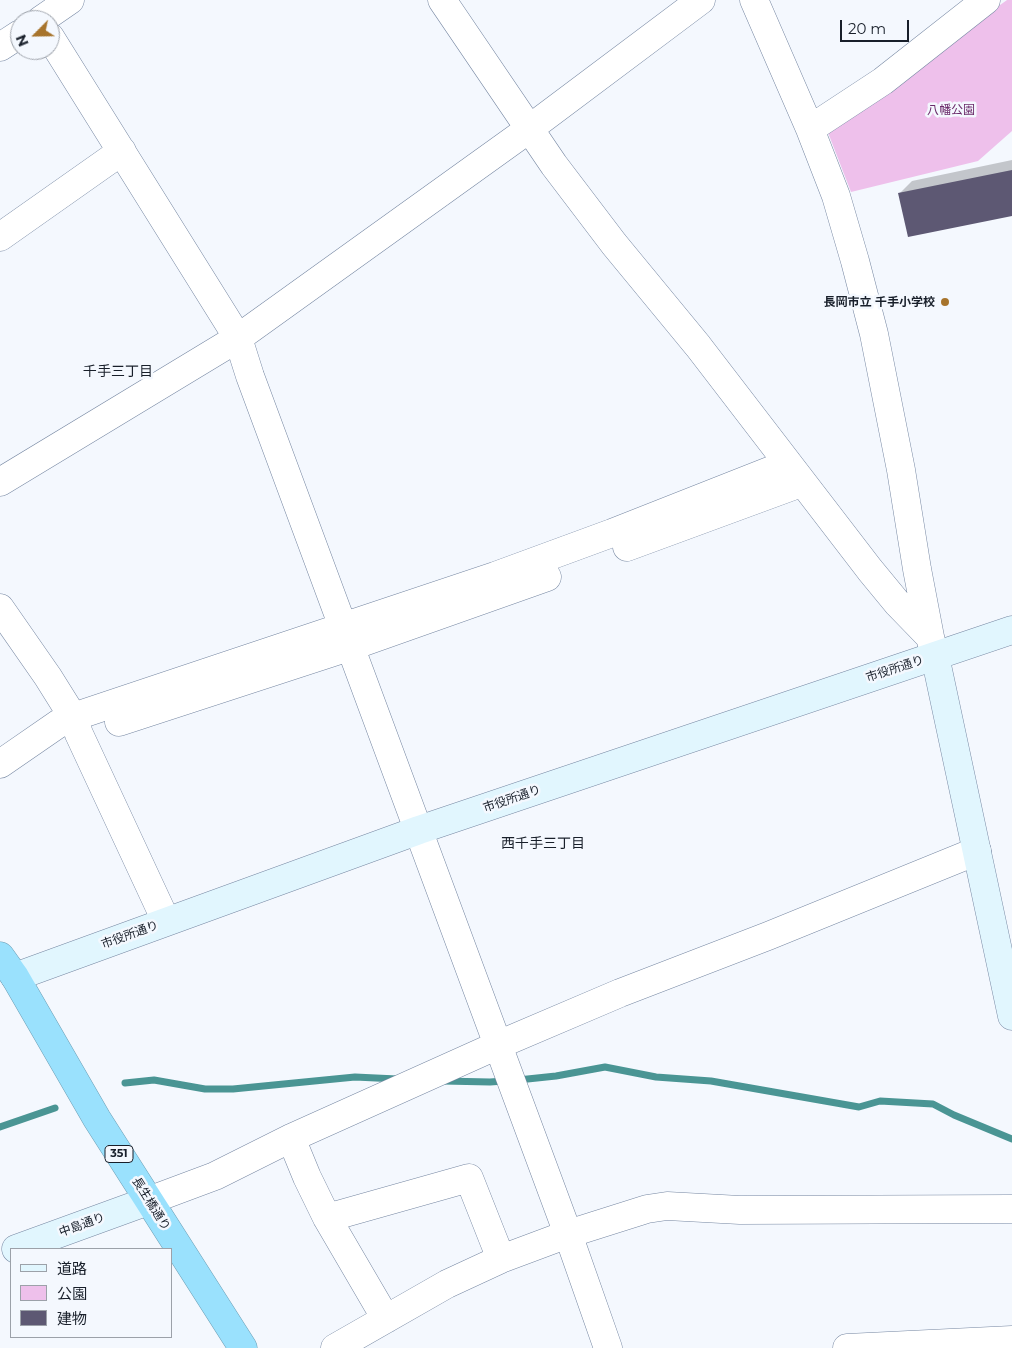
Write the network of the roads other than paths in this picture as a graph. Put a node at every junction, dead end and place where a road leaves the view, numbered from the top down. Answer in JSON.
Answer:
{"nodes":[{"id":1,"x":70,"y":0,"type":"edge"},
{"id":2,"x":442,"y":0,"type":"edge"},
{"id":3,"x":701,"y":0,"type":"edge"},
{"id":4,"x":754,"y":0,"type":"edge"},
{"id":5,"x":986,"y":0,"type":"edge"},
{"id":6,"x":55,"y":10,"type":"edge"},
{"id":7,"x":60,"y":53,"type":"edge"},
{"id":8,"x":810,"y":129,"type":"junction"},
{"id":9,"x":528,"y":130,"type":"junction"},
{"id":10,"x":122,"y":151,"type":"junction"},
{"id":11,"x":0,"y":237,"type":"edge"},
{"id":12,"x":238,"y":338,"type":"junction"},
{"id":13,"x":794,"y":474,"type":"junction"},
{"id":14,"x":0,"y":482,"type":"edge"},
{"id":15,"x":0,"y":608,"type":"edge"},
{"id":16,"x":1012,"y":630,"type":"edge"},
{"id":17,"x":348,"y":636,"type":"junction"},
{"id":18,"x":932,"y":646,"type":"junction"},
{"id":19,"x":76,"y":726,"type":"junction"},
{"id":20,"x":0,"y":764,"type":"edge"},
{"id":21,"x":419,"y":830,"type":"junction"},
{"id":22,"x":977,"y":851,"type":"junction"},
{"id":23,"x":166,"y":922,"type":"junction"},
{"id":24,"x":7,"y":966,"type":"edge"},
{"id":25,"x":1012,"y":1016,"type":"edge"},
{"id":26,"x":498,"y":1045,"type":"junction"},
{"id":27,"x":291,"y":1138,"type":"junction"},
{"id":28,"x":148,"y":1201,"type":"junction"},
{"id":29,"x":1012,"y":1209,"type":"edge"},
{"id":30,"x":327,"y":1218,"type":"junction"},
{"id":31,"x":568,"y":1234,"type":"junction"},
{"id":32,"x":19,"y":1248,"type":"edge"},
{"id":33,"x":501,"y":1260,"type":"junction"},
{"id":34,"x":386,"y":1319,"type":"junction"},
{"id":35,"x":1012,"y":1340,"type":"edge"},
{"id":36,"x":243,"y":1348,"type":"edge"},
{"id":37,"x":335,"y":1348,"type":"edge"},
{"id":38,"x":608,"y":1348,"type":"edge"},
{"id":39,"x":847,"y":1348,"type":"edge"}],
"edges":[{"from":1,"to":6,"type":"street"},
{"from":2,"to":9,"type":"street"},
{"from":3,"to":9,"type":"street"},
{"from":4,"to":8,"type":"street"},
{"from":5,"to":8,"type":"street"},
{"from":7,"to":10,"type":"street"},
{"from":8,"to":18,"type":"street"},
{"from":9,"to":12,"type":"street"},
{"from":9,"to":13,"type":"street"},
{"from":10,"to":11,"type":"street"},
{"from":10,"to":12,"type":"street"},
{"from":12,"to":14,"type":"street"},
{"from":12,"to":17,"type":"street"},
{"from":13,"to":17,"type":"street"},
{"from":13,"to":18,"type":"street"},
{"from":15,"to":19,"type":"street"},
{"from":16,"to":18,"type":"street","name":"市役所通り"},
{"from":17,"to":19,"type":"street"},
{"from":17,"to":21,"type":"street"},
{"from":18,"to":21,"type":"street","name":"市役所通り"},
{"from":18,"to":22,"type":"street"},
{"from":19,"to":20,"type":"street"},
{"from":19,"to":23,"type":"street"},
{"from":21,"to":23,"type":"street","name":"市役所通り"},
{"from":21,"to":26,"type":"street"},
{"from":22,"to":25,"type":"street"},
{"from":22,"to":26,"type":"street"},
{"from":23,"to":24,"type":"street","name":"市役所通り"},
{"from":24,"to":28,"type":"highway","name":"長生橋通り","number":"351"},
{"from":26,"to":27,"type":"street"},
{"from":26,"to":31,"type":"street"},
{"from":27,"to":28,"type":"street"},
{"from":27,"to":30,"type":"street"},
{"from":28,"to":32,"type":"street","name":"中島通り"},
{"from":28,"to":36,"type":"highway","name":"長生橋通り","number":"351"},
{"from":29,"to":31,"type":"street"},
{"from":30,"to":33,"type":"street"},
{"from":30,"to":34,"type":"street"},
{"from":31,"to":33,"type":"street"},
{"from":31,"to":38,"type":"street"},
{"from":33,"to":34,"type":"street"},
{"from":34,"to":37,"type":"street"},
{"from":35,"to":39,"type":"street"}]}
